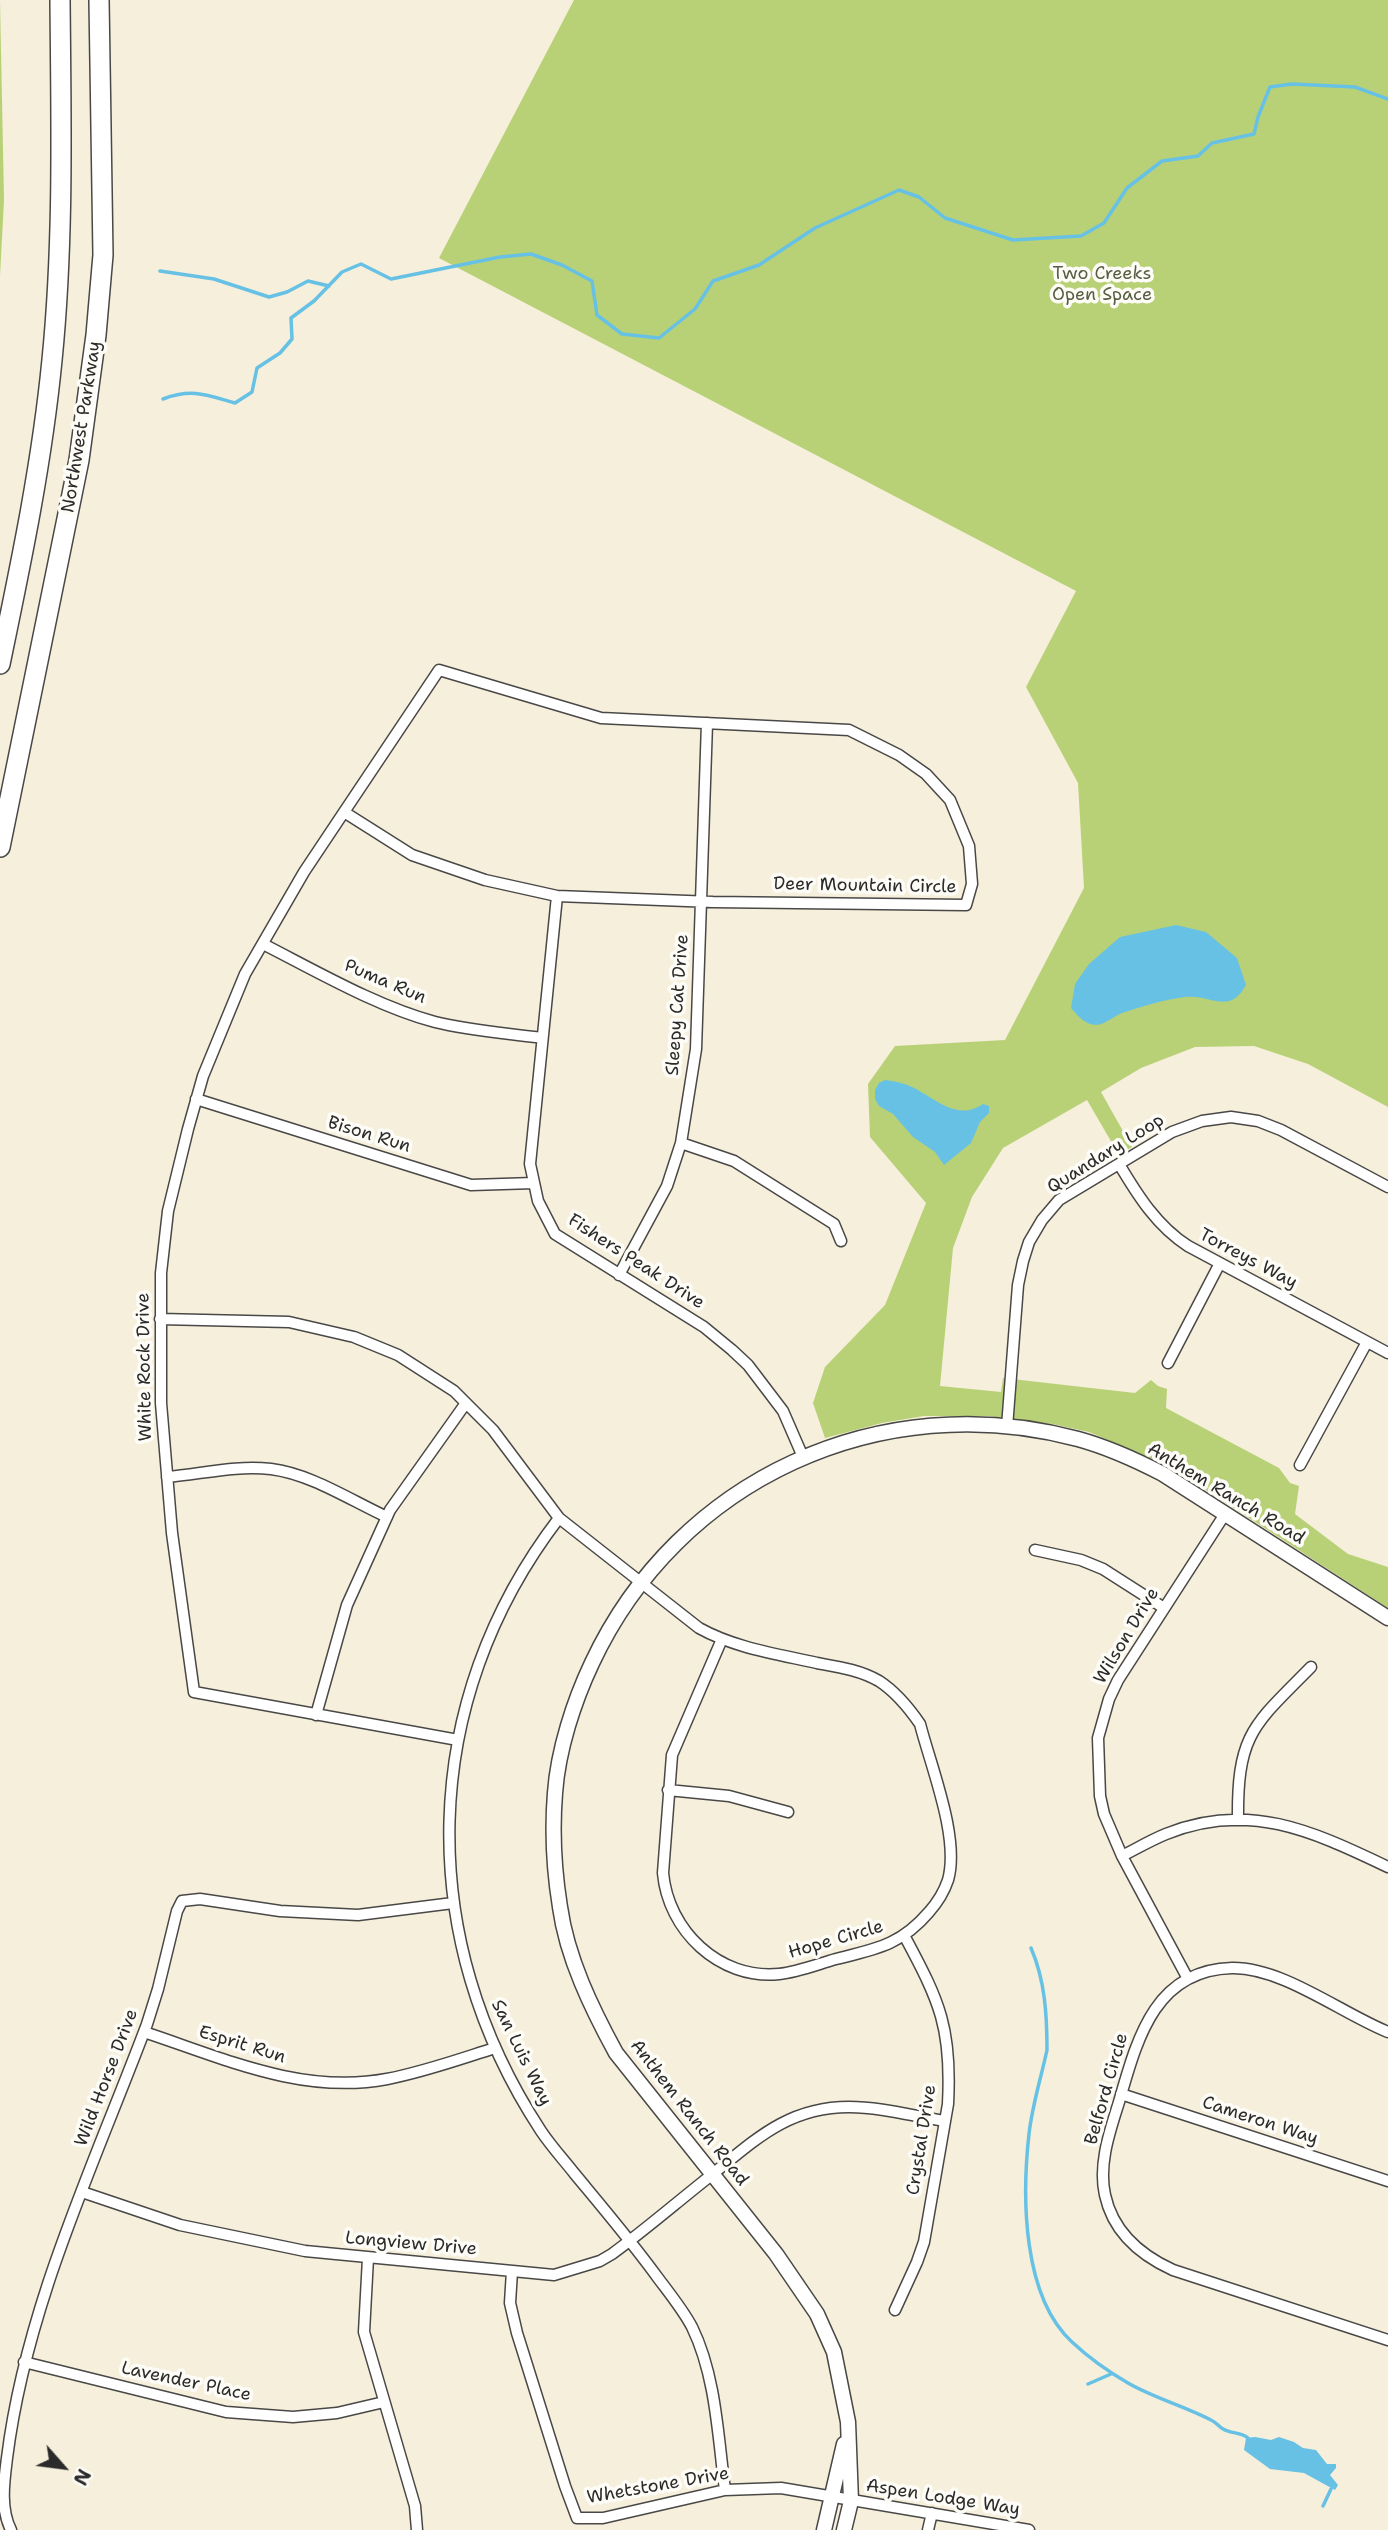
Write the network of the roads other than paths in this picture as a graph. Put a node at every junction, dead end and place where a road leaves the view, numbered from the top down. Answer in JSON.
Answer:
{"nodes":[{"id":1,"x":60,"y":0,"type":"edge"},
{"id":2,"x":99,"y":0,"type":"edge"},
{"id":3,"x":0,"y":664,"type":"edge"},
{"id":4,"x":707,"y":723,"type":"junction"},
{"id":5,"x":344,"y":812,"type":"junction"},
{"id":6,"x":0,"y":846,"type":"edge"},
{"id":7,"x":556,"y":896,"type":"junction"},
{"id":8,"x":701,"y":901,"type":"junction"},
{"id":9,"x":262,"y":944,"type":"junction"},
{"id":10,"x":542,"y":1038,"type":"junction"},
{"id":11,"x":196,"y":1099,"type":"junction"},
{"id":12,"x":681,"y":1143,"type":"junction"},
{"id":13,"x":1119,"y":1164,"type":"junction"},
{"id":14,"x":534,"y":1183,"type":"junction"},
{"id":15,"x":1388,"y":1187,"type":"edge"},
{"id":16,"x":841,"y":1241,"type":"dead end"},
{"id":17,"x":1220,"y":1264,"type":"junction"},
{"id":18,"x":619,"y":1275,"type":"junction"},
{"id":19,"x":160,"y":1319,"type":"junction"},
{"id":20,"x":1367,"y":1342,"type":"junction"},
{"id":21,"x":1388,"y":1353,"type":"edge"},
{"id":22,"x":1168,"y":1363,"type":"dead end"},
{"id":23,"x":466,"y":1403,"type":"junction"},
{"id":24,"x":1007,"y":1427,"type":"junction"},
{"id":25,"x":803,"y":1457,"type":"junction"},
{"id":26,"x":1300,"y":1465,"type":"dead end"},
{"id":27,"x":167,"y":1477,"type":"junction"},
{"id":28,"x":1225,"y":1514,"type":"junction"},
{"id":29,"x":387,"y":1517,"type":"junction"},
{"id":30,"x":559,"y":1518,"type":"junction"},
{"id":31,"x":1035,"y":1550,"type":"dead end"},
{"id":32,"x":640,"y":1582,"type":"junction"},
{"id":33,"x":1164,"y":1608,"type":"junction"},
{"id":34,"x":1388,"y":1618,"type":"edge"},
{"id":35,"x":722,"y":1639,"type":"junction"},
{"id":36,"x":1311,"y":1667,"type":"dead end"},
{"id":37,"x":316,"y":1715,"type":"junction"},
{"id":38,"x":458,"y":1740,"type":"junction"},
{"id":39,"x":668,"y":1790,"type":"junction"},
{"id":40,"x":788,"y":1812,"type":"dead end"},
{"id":41,"x":1238,"y":1820,"type":"junction"},
{"id":42,"x":1122,"y":1856,"type":"junction"},
{"id":43,"x":1388,"y":1867,"type":"edge"},
{"id":44,"x":453,"y":1903,"type":"junction"},
{"id":45,"x":905,"y":1937,"type":"junction"},
{"id":46,"x":1188,"y":1979,"type":"junction"},
{"id":47,"x":144,"y":2032,"type":"junction"},
{"id":48,"x":1388,"y":2032,"type":"edge"},
{"id":49,"x":495,"y":2048,"type":"junction"},
{"id":50,"x":1121,"y":2094,"type":"junction"},
{"id":51,"x":945,"y":2121,"type":"junction"},
{"id":52,"x":712,"y":2174,"type":"junction"},
{"id":53,"x":1388,"y":2182,"type":"edge"},
{"id":54,"x":82,"y":2192,"type":"junction"},
{"id":55,"x":630,"y":2241,"type":"junction"},
{"id":56,"x":368,"y":2258,"type":"junction"},
{"id":57,"x":512,"y":2271,"type":"junction"},
{"id":58,"x":895,"y":2310,"type":"dead end"},
{"id":59,"x":1388,"y":2340,"type":"edge"},
{"id":60,"x":24,"y":2362,"type":"junction"},
{"id":61,"x":384,"y":2402,"type":"junction"},
{"id":62,"x":848,"y":2422,"type":"junction"},
{"id":63,"x":725,"y":2490,"type":"junction"},
{"id":64,"x":833,"y":2497,"type":"junction"},
{"id":65,"x":851,"y":2501,"type":"junction"},
{"id":66,"x":932,"y":2513,"type":"junction"},
{"id":67,"x":11,"y":2530,"type":"edge"},
{"id":68,"x":417,"y":2530,"type":"edge"},
{"id":69,"x":824,"y":2530,"type":"edge"},
{"id":70,"x":844,"y":2530,"type":"edge"},
{"id":71,"x":928,"y":2530,"type":"edge"},
{"id":72,"x":1029,"y":2530,"type":"edge"}],
"edges":[{"from":1,"to":3,"type":"highway"},
{"from":2,"to":6,"type":"highway","name":"Northwest Parkway"},
{"from":4,"to":5,"type":"street","name":"Deer Mountain Circle"},
{"from":4,"to":8,"type":"street","name":"Sleepy Cat Drive"},
{"from":4,"to":8,"type":"street","name":"Deer Mountain Circle"},
{"from":5,"to":7,"type":"street","name":"Deer Mountain Circle"},
{"from":5,"to":9,"type":"street","name":"White Rock Drive"},
{"from":7,"to":8,"type":"street","name":"Deer Mountain Circle"},
{"from":7,"to":10,"type":"street","name":"Fishers Peak Drive"},
{"from":8,"to":12,"type":"street","name":"Sleepy Cat Drive"},
{"from":9,"to":10,"type":"street","name":"Puma Run"},
{"from":9,"to":11,"type":"street","name":"White Rock Drive"},
{"from":10,"to":14,"type":"street","name":"Fishers Peak Drive"},
{"from":11,"to":14,"type":"street","name":"Bison Run"},
{"from":11,"to":19,"type":"street","name":"White Rock Drive"},
{"from":12,"to":16,"type":"street"},
{"from":12,"to":18,"type":"street","name":"Sleepy Cat Drive"},
{"from":13,"to":15,"type":"street","name":"Quandary Loop"},
{"from":13,"to":17,"type":"street","name":"Torreys Way"},
{"from":13,"to":24,"type":"street","name":"Quandary Loop"},
{"from":14,"to":18,"type":"street","name":"Fishers Peak Drive"},
{"from":17,"to":20,"type":"street","name":"Torreys Way"},
{"from":17,"to":22,"type":"street"},
{"from":18,"to":25,"type":"street","name":"Fishers Peak Drive"},
{"from":19,"to":23,"type":"street","name":"Hope Circle"},
{"from":19,"to":27,"type":"street","name":"White Rock Drive"},
{"from":20,"to":21,"type":"street","name":"Torreys Way"},
{"from":20,"to":26,"type":"street"},
{"from":23,"to":29,"type":"street"},
{"from":23,"to":30,"type":"street","name":"Hope Circle"},
{"from":24,"to":25,"type":"street","name":"Anthem Ranch Road"},
{"from":24,"to":28,"type":"street","name":"Anthem Ranch Road"},
{"from":25,"to":32,"type":"street","name":"Anthem Ranch Road"},
{"from":27,"to":29,"type":"street"},
{"from":27,"to":37,"type":"street","name":"White Rock Drive"},
{"from":28,"to":33,"type":"street","name":"Wilson Drive"},
{"from":28,"to":34,"type":"street","name":"Anthem Ranch Road"},
{"from":29,"to":37,"type":"street"},
{"from":30,"to":32,"type":"street","name":"Hope Circle"},
{"from":30,"to":38,"type":"street","name":"San Luis Way"},
{"from":31,"to":33,"type":"street"},
{"from":32,"to":35,"type":"street","name":"Hope Circle"},
{"from":32,"to":52,"type":"street","name":"Anthem Ranch Road"},
{"from":33,"to":42,"type":"street","name":"Wilson Drive"},
{"from":35,"to":39,"type":"street","name":"Hope Circle"},
{"from":35,"to":45,"type":"street","name":"Hope Circle"},
{"from":36,"to":41,"type":"street"},
{"from":37,"to":38,"type":"street","name":"White Rock Drive"},
{"from":38,"to":44,"type":"street","name":"San Luis Way"},
{"from":39,"to":40,"type":"street"},
{"from":39,"to":45,"type":"street","name":"Hope Circle"},
{"from":41,"to":42,"type":"street"},
{"from":41,"to":43,"type":"street"},
{"from":42,"to":46,"type":"street","name":"Wilson Drive"},
{"from":44,"to":47,"type":"street","name":"Wild Horse Drive"},
{"from":44,"to":49,"type":"street","name":"San Luis Way"},
{"from":45,"to":51,"type":"street","name":"Crystal Drive"},
{"from":46,"to":48,"type":"street","name":"Belford Circle"},
{"from":46,"to":50,"type":"street","name":"Belford Circle"},
{"from":47,"to":49,"type":"street","name":"Esprit Run"},
{"from":47,"to":54,"type":"street","name":"Wild Horse Drive"},
{"from":49,"to":55,"type":"street","name":"San Luis Way"},
{"from":50,"to":53,"type":"street","name":"Cameron Way"},
{"from":50,"to":59,"type":"street","name":"Belford Circle"},
{"from":51,"to":52,"type":"street","name":"Longview Drive"},
{"from":51,"to":58,"type":"street","name":"Crystal Drive"},
{"from":52,"to":55,"type":"street","name":"Longview Drive"},
{"from":52,"to":62,"type":"street","name":"Anthem Ranch Road"},
{"from":54,"to":56,"type":"street","name":"Longview Drive"},
{"from":54,"to":60,"type":"street","name":"Wild Horse Drive"},
{"from":55,"to":57,"type":"street","name":"Longview Drive"},
{"from":55,"to":63,"type":"street","name":"San Luis Way"},
{"from":56,"to":57,"type":"street","name":"Longview Drive"},
{"from":56,"to":61,"type":"street"},
{"from":57,"to":63,"type":"street","name":"Whetstone Drive"},
{"from":60,"to":61,"type":"street","name":"Lavender Place"},
{"from":60,"to":67,"type":"street","name":"Wild Horse Drive"},
{"from":61,"to":68,"type":"street"},
{"from":62,"to":64,"type":"street","name":"Anthem Ranch Road"},
{"from":62,"to":65,"type":"street","name":"Anthem Ranch Road"},
{"from":63,"to":64,"type":"street","name":"Whetstone Drive"},
{"from":64,"to":65,"type":"street","name":"Whetstone Drive"},
{"from":64,"to":69,"type":"street","name":"Anthem Ranch Road"},
{"from":65,"to":66,"type":"street","name":"Aspen Lodge Way"},
{"from":65,"to":70,"type":"street","name":"Anthem Ranch Road"},
{"from":66,"to":71,"type":"street"},
{"from":66,"to":72,"type":"street","name":"Aspen Lodge Way"}]}
